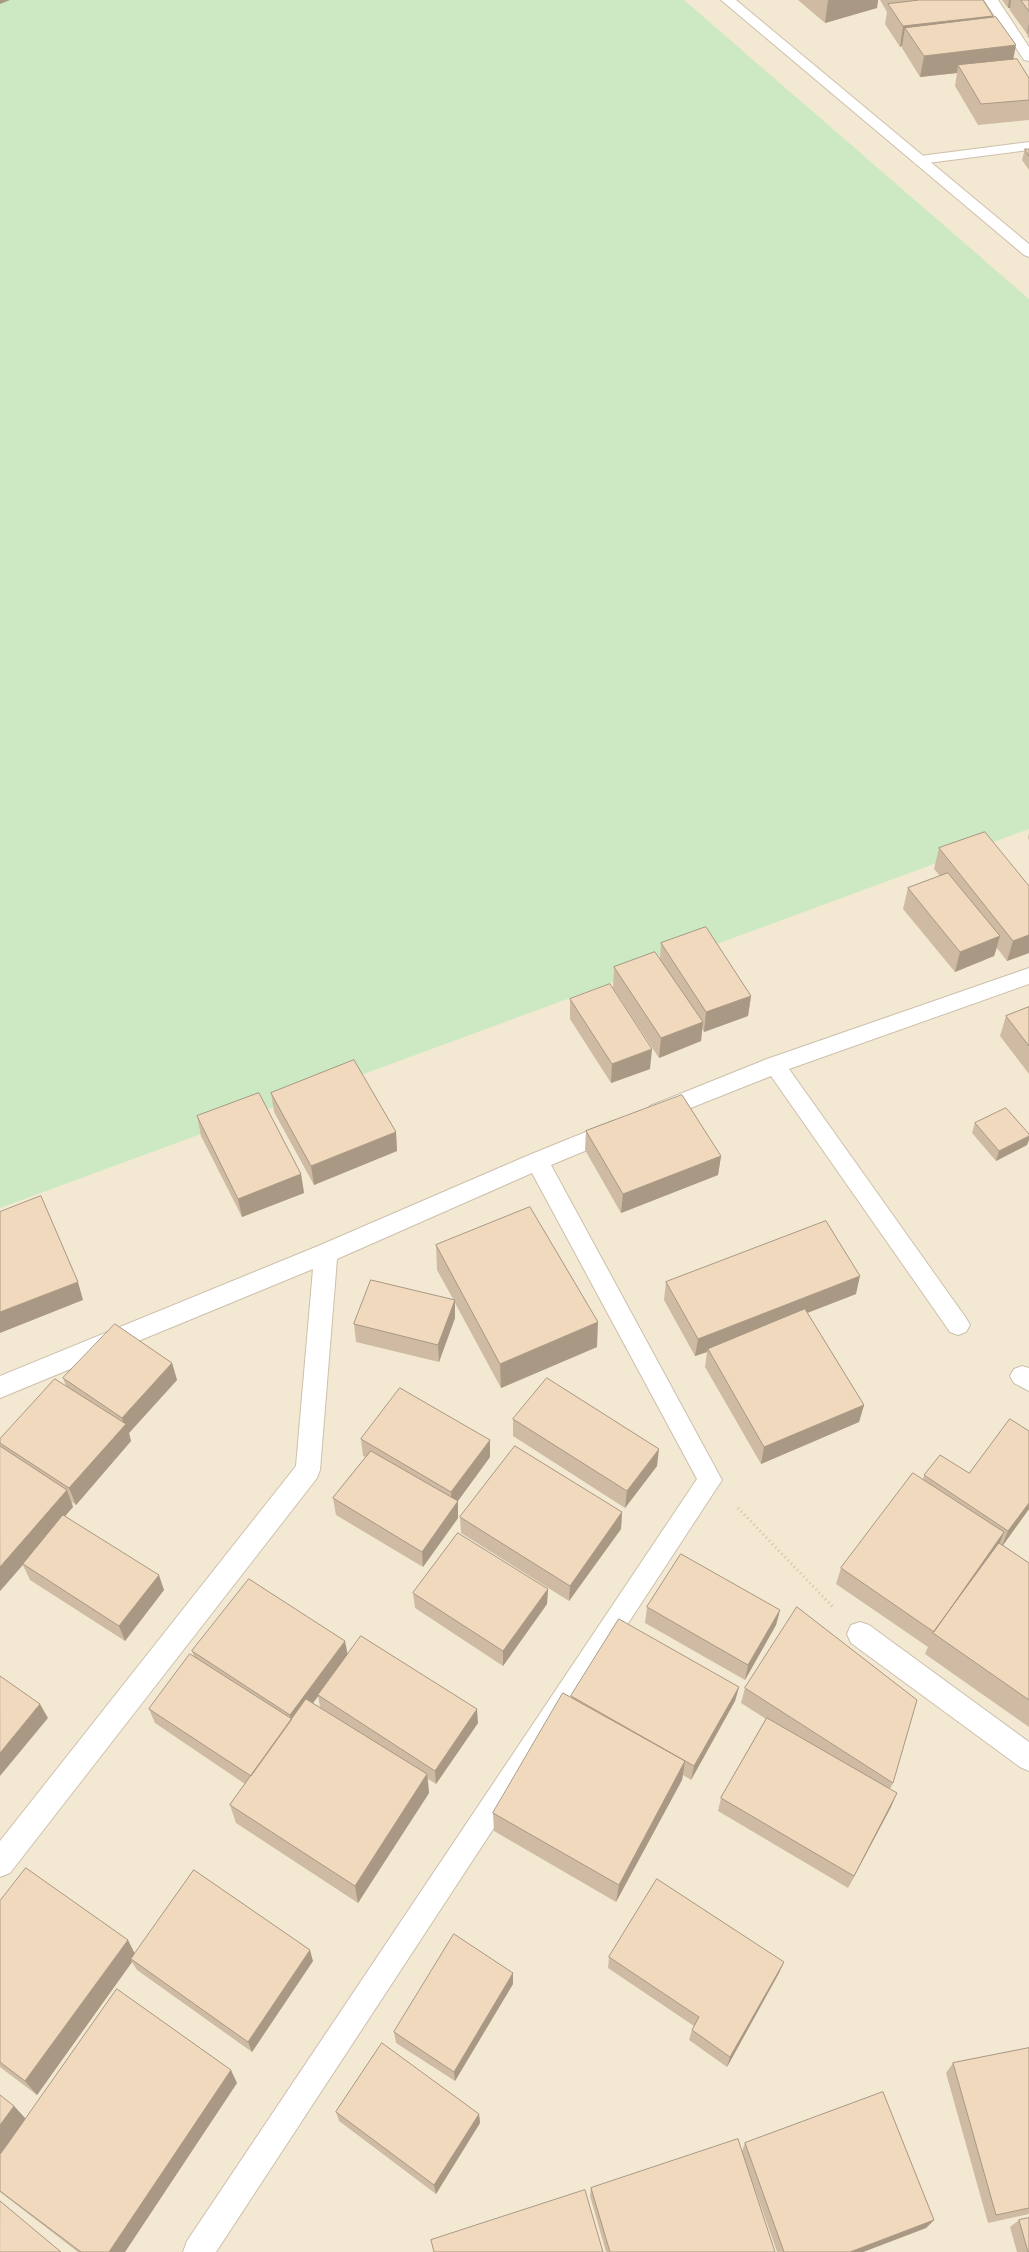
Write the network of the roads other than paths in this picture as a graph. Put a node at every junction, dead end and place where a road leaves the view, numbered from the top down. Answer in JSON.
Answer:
{"nodes":[{"id":1,"x":728,"y":0,"type":"edge"},
{"id":2,"x":991,"y":0,"type":"edge"},
{"id":3,"x":1029,"y":57,"type":"edge"},
{"id":4,"x":1029,"y":146,"type":"edge"},
{"id":5,"x":920,"y":160,"type":"junction"},
{"id":6,"x":1029,"y":252,"type":"edge"},
{"id":7,"x":1029,"y":976,"type":"edge"},
{"id":8,"x":775,"y":1065,"type":"junction"},
{"id":9,"x":537,"y":1161,"type":"junction"},
{"id":10,"x":326,"y":1253,"type":"junction"},
{"id":11,"x":958,"y":1325,"type":"dead end"},
{"id":12,"x":27,"y":1375,"type":"junction"},
{"id":13,"x":0,"y":1387,"type":"edge"},
{"id":14,"x":0,"y":1405,"type":"edge"},
{"id":15,"x":860,"y":1634,"type":"road end"},
{"id":16,"x":1029,"y":1758,"type":"edge"},
{"id":17,"x":0,"y":1863,"type":"edge"},
{"id":18,"x":198,"y":2252,"type":"edge"}],
"edges":[{"from":1,"to":5,"type":"street"},
{"from":2,"to":3,"type":"street"},
{"from":4,"to":5,"type":"street"},
{"from":5,"to":6,"type":"street"},
{"from":7,"to":8,"type":"street"},
{"from":8,"to":9,"type":"street"},
{"from":8,"to":11,"type":"street"},
{"from":9,"to":10,"type":"street"},
{"from":9,"to":18,"type":"street"},
{"from":10,"to":12,"type":"street"},
{"from":10,"to":17,"type":"street"},
{"from":12,"to":13,"type":"street"},
{"from":12,"to":14,"type":"street"},
{"from":15,"to":16,"type":"street"}]}
